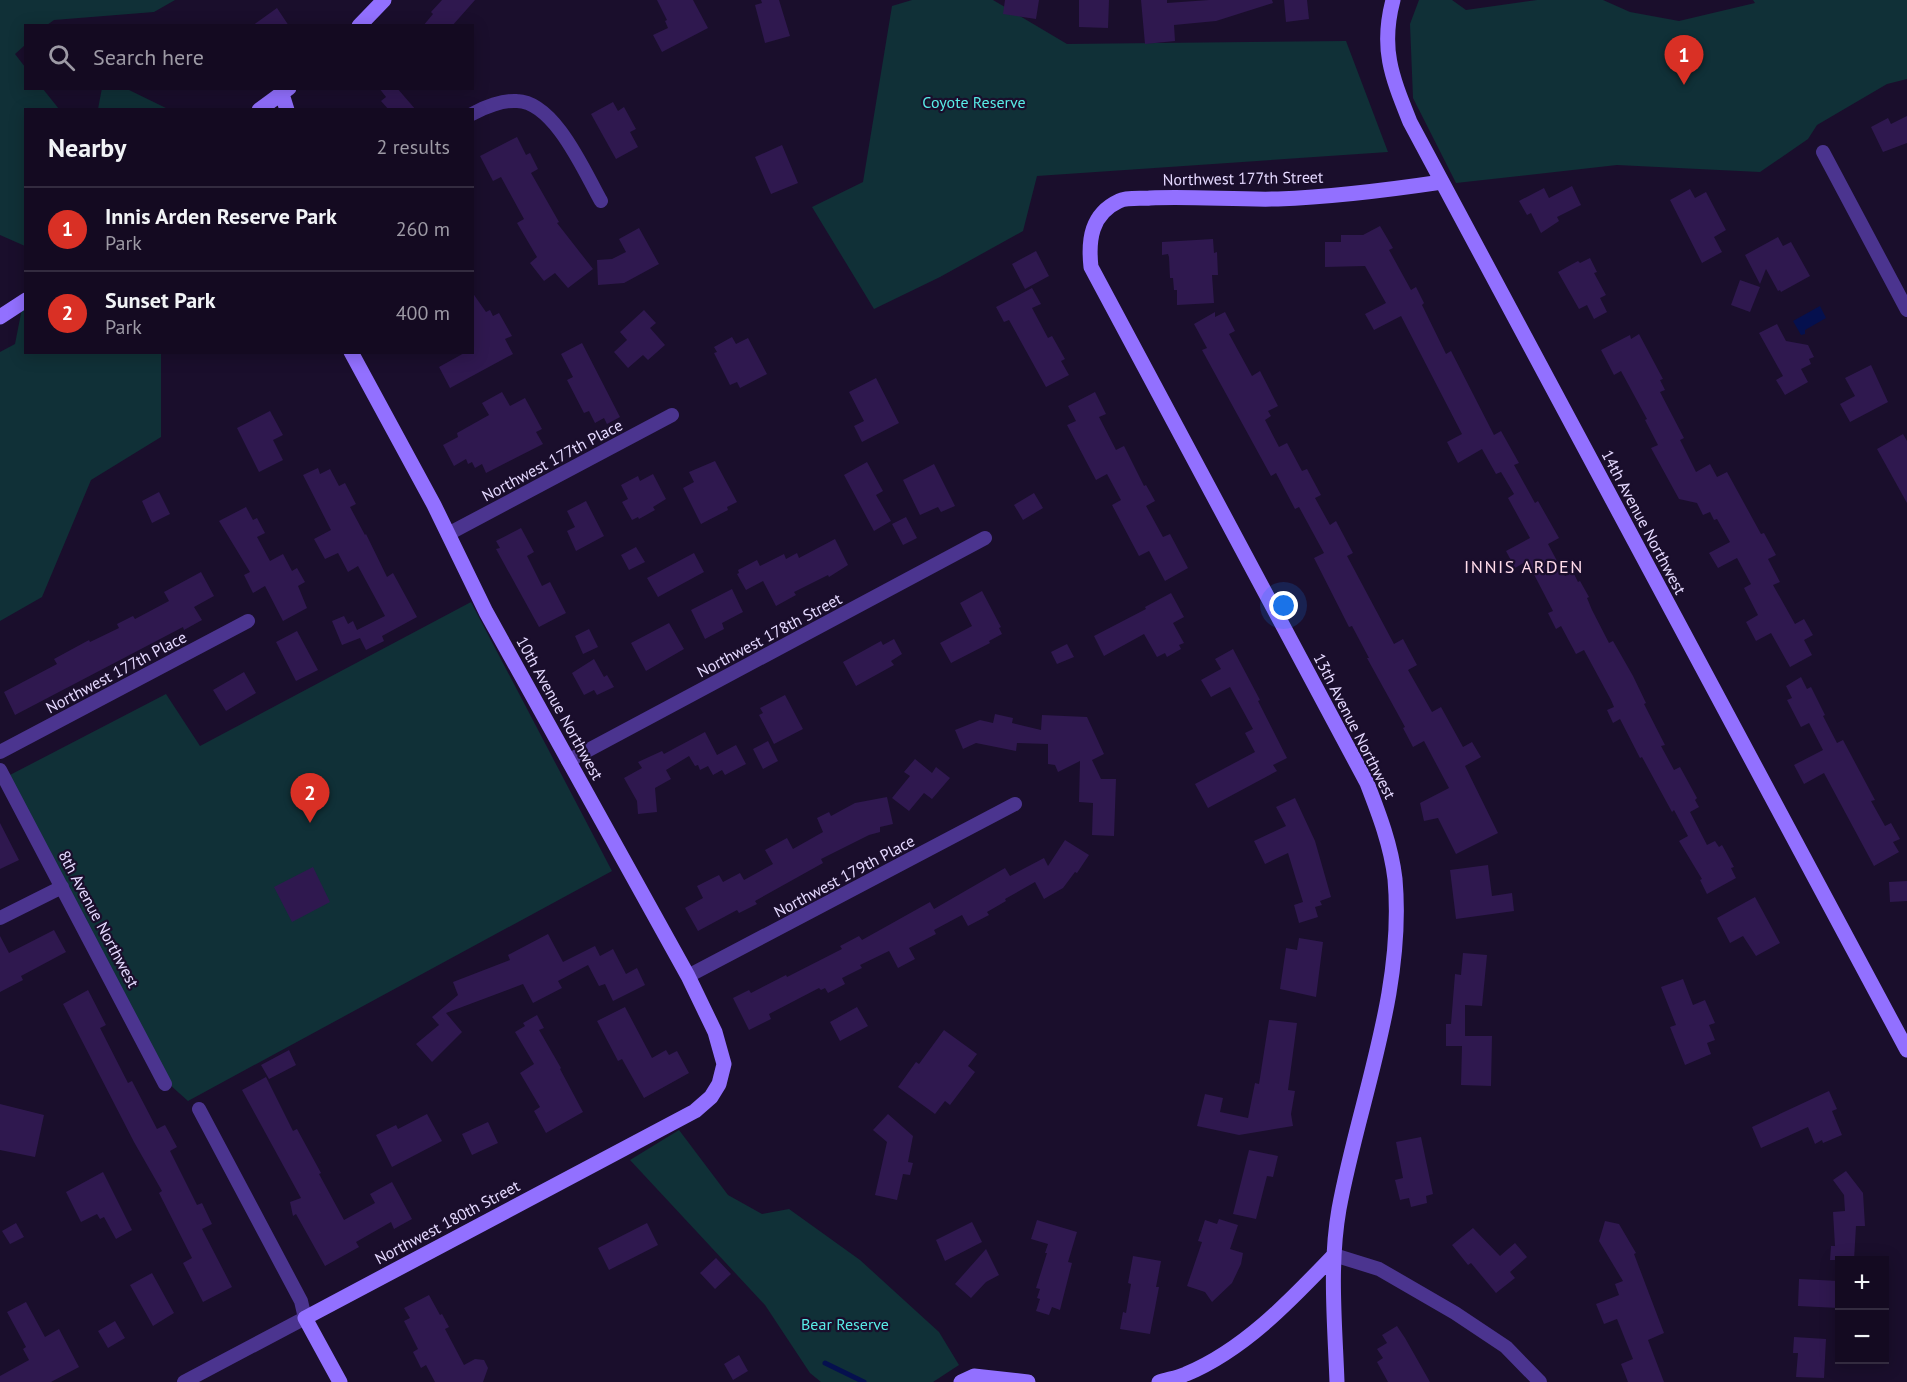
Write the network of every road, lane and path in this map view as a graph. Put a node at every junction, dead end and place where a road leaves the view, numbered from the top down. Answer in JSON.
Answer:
{"nodes":[{"id":1,"x":384,"y":0,"type":"edge"},
{"id":2,"x":1393,"y":0,"type":"edge"},
{"id":3,"x":361,"y":24,"type":"edge"},
{"id":4,"x":285,"y":91,"type":"edge"},
{"id":5,"x":262,"y":108,"type":"edge"},
{"id":6,"x":287,"y":108,"type":"edge"},
{"id":7,"x":474,"y":113,"type":"edge"},
{"id":8,"x":1823,"y":152,"type":"dead end"},
{"id":9,"x":1442,"y":182,"type":"junction"},
{"id":10,"x":601,"y":201,"type":"dead end"},
{"id":11,"x":1093,"y":228,"type":"joint"},
{"id":12,"x":24,"y":301,"type":"edge"},
{"id":13,"x":1907,"y":310,"type":"edge"},
{"id":14,"x":0,"y":317,"type":"edge"},
{"id":15,"x":352,"y":354,"type":"edge"},
{"id":16,"x":672,"y":415,"type":"dead end"},
{"id":17,"x":448,"y":534,"type":"junction"},
{"id":18,"x":985,"y":538,"type":"dead end"},
{"id":19,"x":248,"y":621,"type":"dead end"},
{"id":20,"x":0,"y":752,"type":"edge"},
{"id":21,"x":568,"y":761,"type":"junction"},
{"id":22,"x":0,"y":770,"type":"edge"},
{"id":23,"x":1016,"y":804,"type":"dead end"},
{"id":24,"x":62,"y":887,"type":"junction"},
{"id":25,"x":0,"y":918,"type":"edge"},
{"id":26,"x":688,"y":976,"type":"junction"},
{"id":27,"x":1907,"y":1050,"type":"edge"},
{"id":28,"x":165,"y":1084,"type":"dead end"},
{"id":29,"x":719,"y":1084,"type":"joint"},
{"id":30,"x":199,"y":1109,"type":"dead end"},
{"id":31,"x":1334,"y":1256,"type":"junction"},
{"id":32,"x":305,"y":1318,"type":"junction"},
{"id":33,"x":184,"y":1382,"type":"edge"},
{"id":34,"x":340,"y":1382,"type":"edge"},
{"id":35,"x":961,"y":1382,"type":"edge"},
{"id":36,"x":1029,"y":1382,"type":"edge"},
{"id":37,"x":1159,"y":1382,"type":"edge"},
{"id":38,"x":1337,"y":1382,"type":"edge"},
{"id":39,"x":1540,"y":1382,"type":"edge"}],
"edges":[{"from":1,"to":3,"type":"street"},
{"from":2,"to":9,"type":"street","name":"14th Avenue Northwest"},
{"from":4,"to":5,"type":"street"},
{"from":4,"to":6,"type":"street"},
{"from":7,"to":10,"type":"street"},
{"from":8,"to":13,"type":"street"},
{"from":9,"to":11,"type":"street","name":"Northwest 177th Street"},
{"from":9,"to":27,"type":"street","name":"14th Avenue Northwest"},
{"from":11,"to":31,"type":"street","name":"13th Avenue Northwest"},
{"from":12,"to":14,"type":"street"},
{"from":15,"to":17,"type":"street","name":"10th Avenue Northwest"},
{"from":16,"to":17,"type":"street","name":"Northwest 177th Place"},
{"from":17,"to":21,"type":"street","name":"10th Avenue Northwest"},
{"from":18,"to":21,"type":"street","name":"Northwest 178th Street"},
{"from":19,"to":20,"type":"street","name":"Northwest 177th Place"},
{"from":21,"to":26,"type":"street","name":"10th Avenue Northwest"},
{"from":22,"to":24,"type":"street","name":"8th Avenue Northwest"},
{"from":23,"to":26,"type":"street","name":"Northwest 179th Place"},
{"from":24,"to":25,"type":"street"},
{"from":24,"to":28,"type":"street","name":"8th Avenue Northwest"},
{"from":26,"to":29,"type":"street","name":"10th Avenue Northwest"},
{"from":29,"to":32,"type":"street","name":"Northwest 180th Street"},
{"from":30,"to":32,"type":"street"},
{"from":31,"to":37,"type":"street"},
{"from":31,"to":38,"type":"street","name":"13th Avenue Northwest"},
{"from":31,"to":39,"type":"street"},
{"from":32,"to":33,"type":"street","name":"Northwest 180th Street"},
{"from":32,"to":34,"type":"street"},
{"from":35,"to":36,"type":"street"}]}
